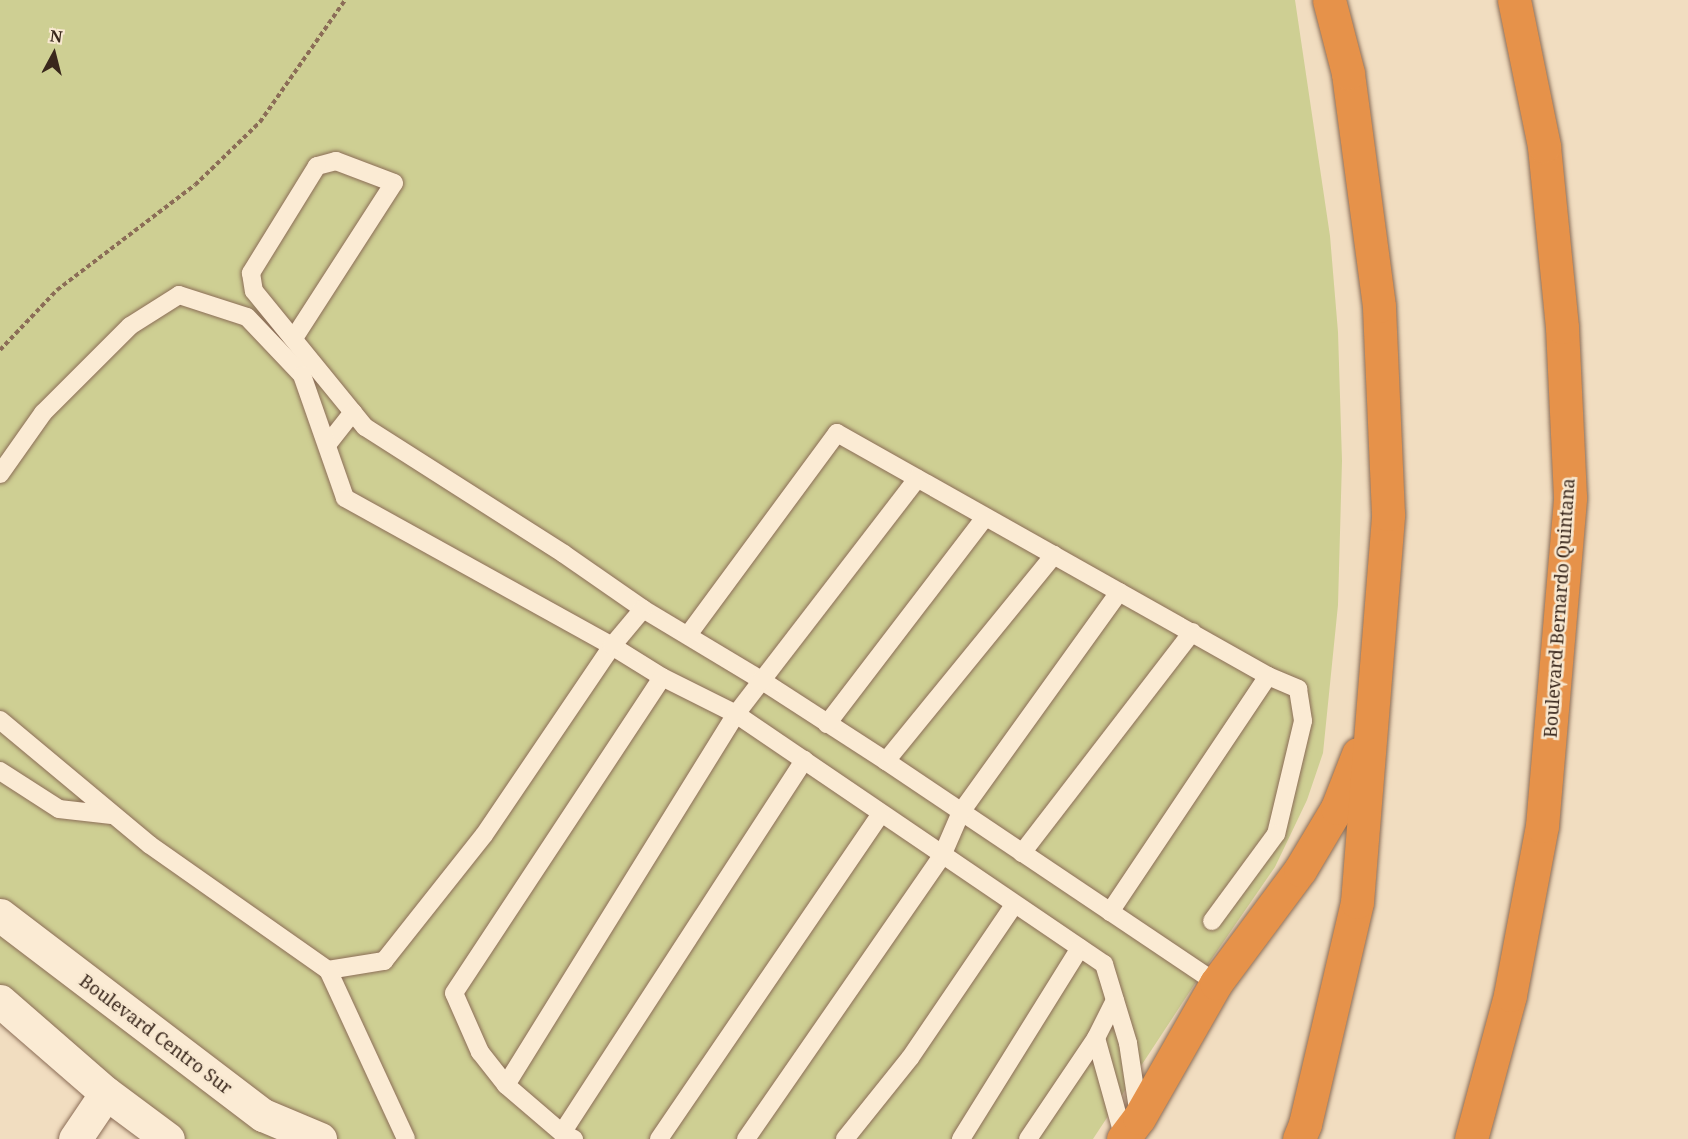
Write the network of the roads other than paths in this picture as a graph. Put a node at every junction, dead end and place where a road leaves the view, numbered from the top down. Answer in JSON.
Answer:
{"nodes":[{"id":1,"x":1329,"y":0,"type":"edge"},
{"id":2,"x":1514,"y":0,"type":"edge"},
{"id":3,"x":294,"y":338,"type":"junction"},
{"id":4,"x":353,"y":411,"type":"junction"},
{"id":5,"x":327,"y":445,"type":"junction"},
{"id":6,"x":0,"y":474,"type":"edge"},
{"id":7,"x":917,"y":479,"type":"junction"},
{"id":8,"x":985,"y":517,"type":"junction"},
{"id":9,"x":1054,"y":555,"type":"junction"},
{"id":10,"x":1119,"y":592,"type":"junction"},
{"id":11,"x":643,"y":609,"type":"junction"},
{"id":12,"x":1192,"y":632,"type":"junction"},
{"id":13,"x":688,"y":634,"type":"junction"},
{"id":14,"x":612,"y":646,"type":"junction"},
{"id":15,"x":1268,"y":676,"type":"junction"},
{"id":16,"x":662,"y":677,"type":"junction"},
{"id":17,"x":761,"y":680,"type":"junction"},
{"id":18,"x":736,"y":714,"type":"junction"},
{"id":19,"x":0,"y":720,"type":"edge"},
{"id":20,"x":1371,"y":722,"type":"junction"},
{"id":21,"x":827,"y":724,"type":"junction"},
{"id":22,"x":804,"y":760,"type":"junction"},
{"id":23,"x":886,"y":761,"type":"junction"},
{"id":24,"x":0,"y":771,"type":"edge"},
{"id":25,"x":962,"y":812,"type":"junction"},
{"id":26,"x":881,"y":814,"type":"junction"},
{"id":27,"x":112,"y":815,"type":"junction"},
{"id":28,"x":1022,"y":853,"type":"junction"},
{"id":29,"x":942,"y":856,"type":"junction"},
{"id":30,"x":1014,"y":905,"type":"junction"},
{"id":31,"x":1110,"y":912,"type":"junction"},
{"id":32,"x":0,"y":915,"type":"edge"},
{"id":33,"x":1212,"y":921,"type":"dead end"},
{"id":34,"x":1080,"y":948,"type":"junction"},
{"id":35,"x":328,"y":970,"type":"junction"},
{"id":36,"x":1216,"y":983,"type":"junction"},
{"id":37,"x":1115,"y":1000,"type":"junction"},
{"id":38,"x":0,"y":1001,"type":"edge"},
{"id":39,"x":1096,"y":1038,"type":"junction"},
{"id":40,"x":506,"y":1085,"type":"junction"},
{"id":41,"x":106,"y":1093,"type":"junction"},
{"id":42,"x":1129,"y":1132,"type":"edge"},
{"id":43,"x":158,"y":1136,"type":"edge"},
{"id":44,"x":568,"y":1136,"type":"edge"},
{"id":45,"x":75,"y":1139,"type":"edge"},
{"id":46,"x":320,"y":1139,"type":"edge"},
{"id":47,"x":406,"y":1139,"type":"edge"},
{"id":48,"x":659,"y":1139,"type":"edge"},
{"id":49,"x":746,"y":1139,"type":"edge"},
{"id":50,"x":845,"y":1139,"type":"edge"},
{"id":51,"x":961,"y":1139,"type":"edge"},
{"id":52,"x":1028,"y":1139,"type":"edge"},
{"id":53,"x":1299,"y":1139,"type":"edge"},
{"id":54,"x":1471,"y":1139,"type":"edge"}],
"edges":[{"from":1,"to":20,"type":"highway"},
{"from":2,"to":54,"type":"highway","name":"Boulevard Bernardo Quintana"},
{"from":3,"to":3,"type":"lane"},
{"from":3,"to":4,"type":"lane"},
{"from":4,"to":5,"type":"lane"},
{"from":4,"to":11,"type":"lane"},
{"from":5,"to":6,"type":"lane"},
{"from":5,"to":14,"type":"lane"},
{"from":7,"to":8,"type":"lane"},
{"from":7,"to":13,"type":"lane"},
{"from":7,"to":17,"type":"lane"},
{"from":8,"to":9,"type":"lane"},
{"from":8,"to":21,"type":"lane"},
{"from":9,"to":10,"type":"lane"},
{"from":9,"to":23,"type":"lane"},
{"from":10,"to":12,"type":"lane"},
{"from":10,"to":25,"type":"lane"},
{"from":11,"to":13,"type":"lane"},
{"from":11,"to":14,"type":"lane"},
{"from":12,"to":15,"type":"lane"},
{"from":12,"to":28,"type":"lane"},
{"from":13,"to":17,"type":"lane"},
{"from":14,"to":16,"type":"lane"},
{"from":14,"to":35,"type":"lane"},
{"from":15,"to":31,"type":"lane"},
{"from":15,"to":33,"type":"lane"},
{"from":16,"to":18,"type":"lane"},
{"from":16,"to":40,"type":"lane"},
{"from":17,"to":18,"type":"lane"},
{"from":17,"to":21,"type":"lane"},
{"from":18,"to":22,"type":"lane"},
{"from":18,"to":40,"type":"lane"},
{"from":19,"to":27,"type":"lane"},
{"from":20,"to":36,"type":"highway"},
{"from":20,"to":53,"type":"highway"},
{"from":21,"to":23,"type":"lane"},
{"from":22,"to":26,"type":"lane"},
{"from":22,"to":44,"type":"lane"},
{"from":23,"to":25,"type":"lane"},
{"from":24,"to":27,"type":"lane"},
{"from":25,"to":28,"type":"lane"},
{"from":25,"to":29,"type":"lane"},
{"from":26,"to":29,"type":"lane"},
{"from":26,"to":48,"type":"lane"},
{"from":27,"to":35,"type":"lane"},
{"from":28,"to":31,"type":"lane"},
{"from":29,"to":30,"type":"lane"},
{"from":29,"to":49,"type":"lane"},
{"from":30,"to":34,"type":"lane"},
{"from":30,"to":50,"type":"lane"},
{"from":31,"to":36,"type":"lane"},
{"from":32,"to":46,"type":"street","name":"Boulevard Centro Sur"},
{"from":34,"to":37,"type":"lane"},
{"from":34,"to":51,"type":"lane"},
{"from":35,"to":47,"type":"lane"},
{"from":36,"to":42,"type":"highway"},
{"from":37,"to":39,"type":"lane"},
{"from":37,"to":42,"type":"lane"},
{"from":38,"to":41,"type":"street"},
{"from":39,"to":42,"type":"lane"},
{"from":39,"to":52,"type":"lane"},
{"from":40,"to":44,"type":"lane"},
{"from":41,"to":43,"type":"street"},
{"from":41,"to":45,"type":"street"}]}
